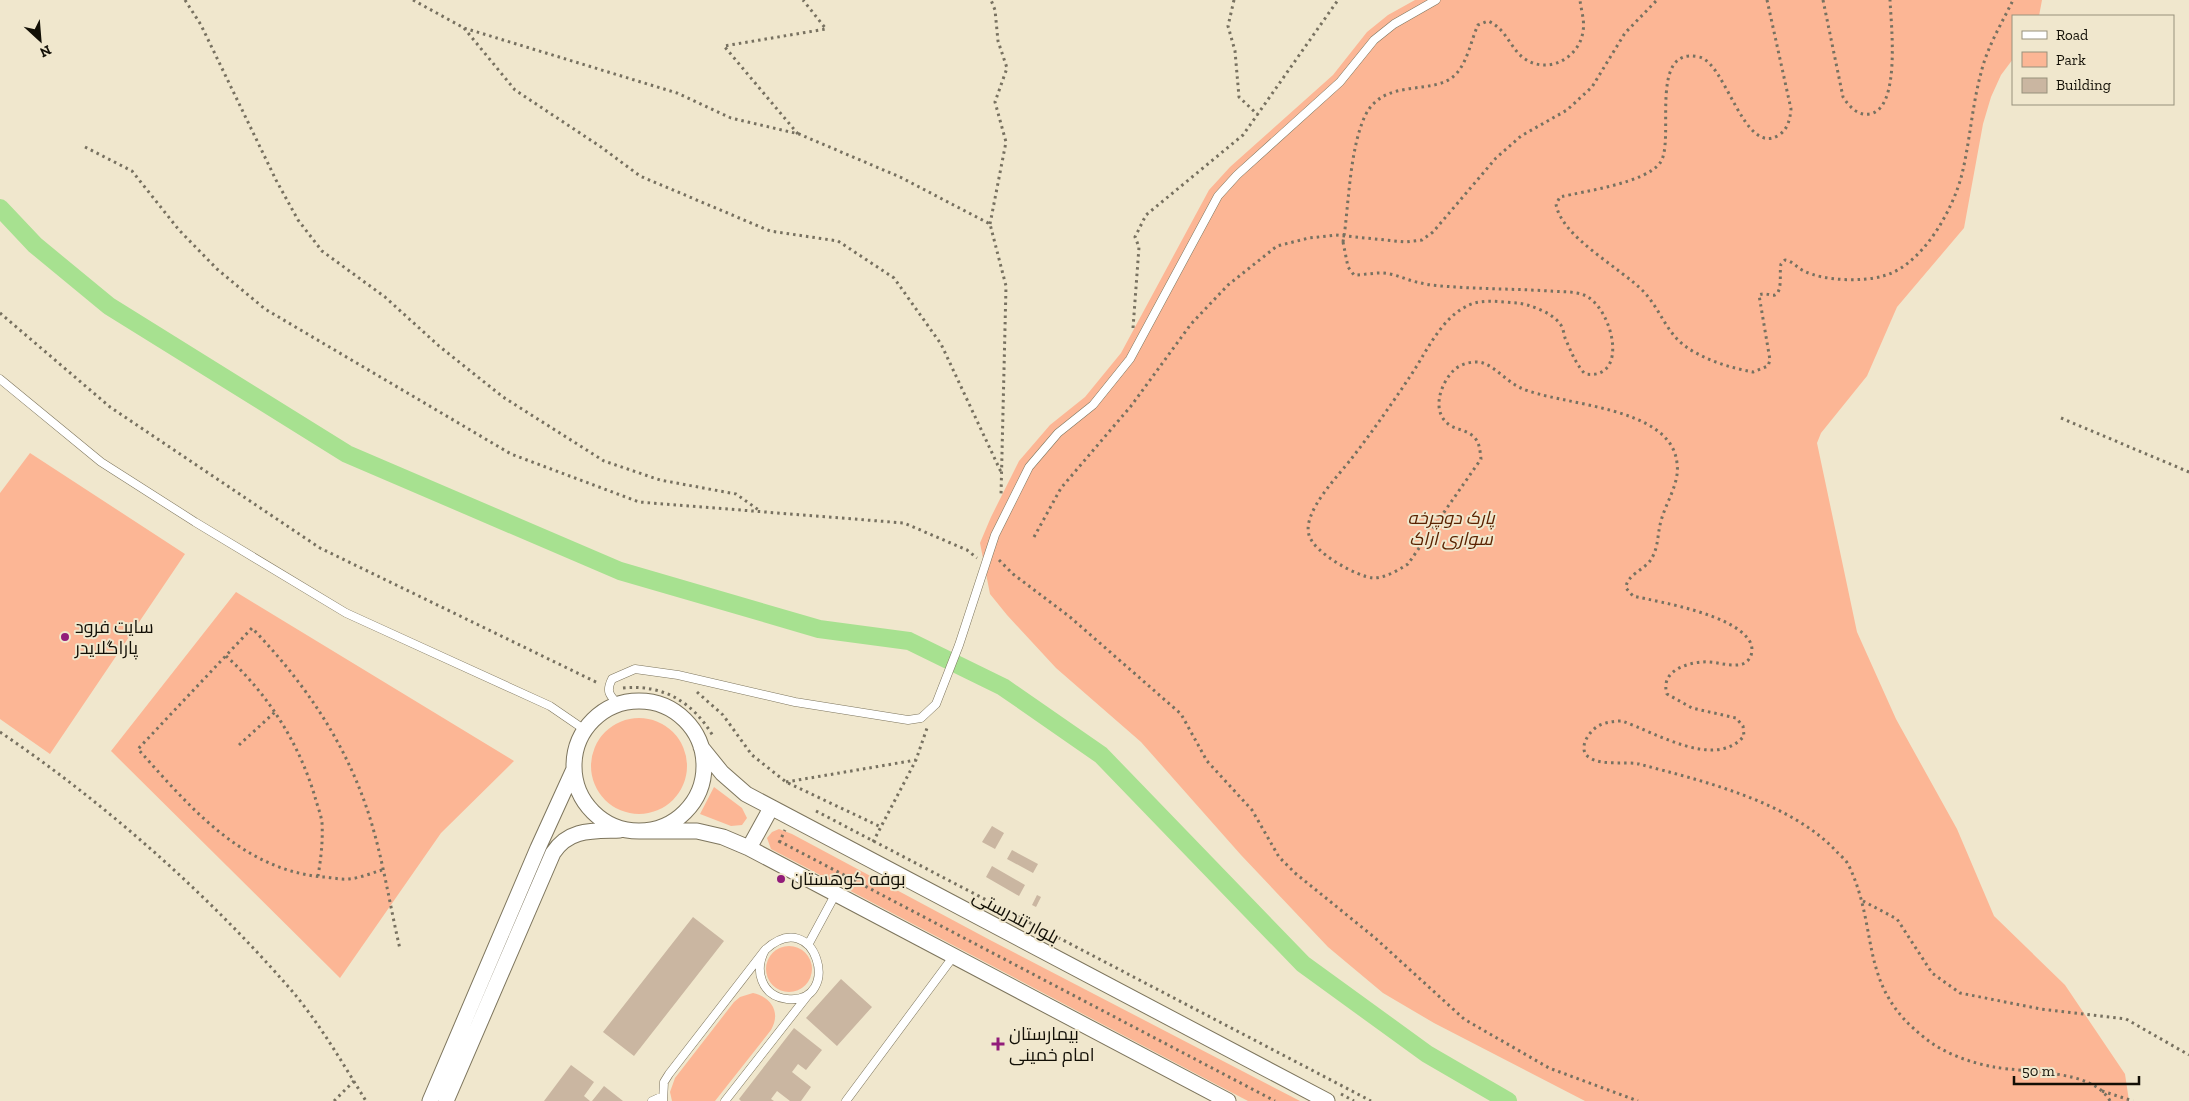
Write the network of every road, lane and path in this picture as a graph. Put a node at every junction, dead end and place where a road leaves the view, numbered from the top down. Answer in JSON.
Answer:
{"nodes":[{"id":1,"x":185,"y":0,"type":"edge"},
{"id":2,"x":413,"y":0,"type":"edge"},
{"id":3,"x":803,"y":0,"type":"edge"},
{"id":4,"x":991,"y":0,"type":"edge"},
{"id":5,"x":1234,"y":0,"type":"edge"},
{"id":6,"x":1338,"y":0,"type":"edge"},
{"id":7,"x":1436,"y":0,"type":"edge"},
{"id":8,"x":1580,"y":0,"type":"edge"},
{"id":9,"x":1657,"y":0,"type":"edge"},
{"id":10,"x":1767,"y":0,"type":"edge"},
{"id":11,"x":1823,"y":0,"type":"edge"},
{"id":12,"x":1890,"y":0,"type":"edge"},
{"id":13,"x":2013,"y":0,"type":"edge"},
{"id":14,"x":464,"y":28,"type":"junction"},
{"id":15,"x":1258,"y":115,"type":"junction"},
{"id":16,"x":798,"y":134,"type":"junction"},
{"id":17,"x":86,"y":147,"type":"dead end"},
{"id":18,"x":990,"y":224,"type":"junction"},
{"id":19,"x":0,"y":313,"type":"edge"},
{"id":20,"x":1132,"y":331,"type":"dead end"},
{"id":21,"x":0,"y":379,"type":"edge"},
{"id":22,"x":2061,"y":418,"type":"dead end"},
{"id":23,"x":2189,"y":472,"type":"edge"},
{"id":24,"x":1002,"y":473,"type":"junction"},
{"id":25,"x":761,"y":511,"type":"junction"},
{"id":26,"x":1001,"y":521,"type":"junction"},
{"id":27,"x":1034,"y":537,"type":"dead end"},
{"id":28,"x":991,"y":546,"type":"junction"},
{"id":29,"x":985,"y":564,"type":"junction"},
{"id":30,"x":226,"y":656,"type":"junction"},
{"id":31,"x":678,"y":675,"type":"junction"},
{"id":32,"x":608,"y":687,"type":"junction"},
{"id":33,"x":618,"y":704,"type":"junction"},
{"id":34,"x":936,"y":704,"type":"junction"},
{"id":35,"x":275,"y":712,"type":"junction"},
{"id":36,"x":585,"y":730,"type":"junction"},
{"id":37,"x":0,"y":732,"type":"edge"},
{"id":38,"x":715,"y":739,"type":"dead end"},
{"id":39,"x":239,"y":745,"type":"dead end"},
{"id":40,"x":702,"y":747,"type":"junction"},
{"id":41,"x":916,"y":760,"type":"junction"},
{"id":42,"x":574,"y":770,"type":"junction"},
{"id":43,"x":786,"y":782,"type":"junction"},
{"id":44,"x":771,"y":808,"type":"junction"},
{"id":45,"x":813,"y":810,"type":"dead end"},
{"id":46,"x":792,"y":819,"type":"junction"},
{"id":47,"x":624,"y":830,"type":"junction"},
{"id":48,"x":646,"y":831,"type":"junction"},
{"id":49,"x":780,"y":841,"type":"junction"},
{"id":50,"x":538,"y":848,"type":"junction"},
{"id":51,"x":749,"y":848,"type":"junction"},
{"id":52,"x":553,"y":853,"type":"junction"},
{"id":53,"x":770,"y":860,"type":"junction"},
{"id":54,"x":382,"y":870,"type":"junction"},
{"id":55,"x":318,"y":876,"type":"junction"},
{"id":56,"x":835,"y":895,"type":"junction"},
{"id":57,"x":1862,"y":901,"type":"junction"},
{"id":58,"x":808,"y":945,"type":"junction"},
{"id":59,"x":400,"y":949,"type":"dead end"},
{"id":60,"x":765,"y":950,"type":"junction"},
{"id":61,"x":953,"y":957,"type":"junction"},
{"id":62,"x":814,"y":988,"type":"junction"},
{"id":63,"x":2189,"y":1055,"type":"edge"},
{"id":64,"x":354,"y":1081,"type":"junction"},
{"id":65,"x":2102,"y":1090,"type":"junction"},
{"id":66,"x":663,"y":1098,"type":"edge"},
{"id":67,"x":334,"y":1101,"type":"edge"},
{"id":68,"x":366,"y":1101,"type":"edge"},
{"id":69,"x":430,"y":1101,"type":"edge"},
{"id":70,"x":446,"y":1101,"type":"edge"},
{"id":71,"x":652,"y":1101,"type":"edge"},
{"id":72,"x":725,"y":1101,"type":"edge"},
{"id":73,"x":846,"y":1101,"type":"edge"},
{"id":74,"x":1228,"y":1101,"type":"edge"},
{"id":75,"x":1275,"y":1101,"type":"edge"},
{"id":76,"x":1327,"y":1101,"type":"edge"},
{"id":77,"x":1371,"y":1101,"type":"edge"},
{"id":78,"x":1638,"y":1101,"type":"edge"},
{"id":79,"x":2110,"y":1101,"type":"edge"},
{"id":80,"x":2133,"y":1101,"type":"edge"}],
"edges":[{"from":1,"to":25,"type":"path"},
{"from":2,"to":14,"type":"path"},
{"from":3,"to":16,"type":"path"},
{"from":4,"to":18,"type":"path"},
{"from":5,"to":15,"type":"path"},
{"from":6,"to":15,"type":"path"},
{"from":7,"to":26,"type":"lane"},
{"from":8,"to":57,"type":"path","bridge":true},
{"from":9,"to":27,"type":"path"},
{"from":10,"to":13,"type":"path"},
{"from":11,"to":12,"type":"path"},
{"from":14,"to":16,"type":"path"},
{"from":14,"to":24,"type":"path"},
{"from":15,"to":20,"type":"path"},
{"from":16,"to":18,"type":"path"},
{"from":17,"to":25,"type":"path"},
{"from":18,"to":24,"type":"path"},
{"from":19,"to":32,"type":"path"},
{"from":21,"to":36,"type":"lane"},
{"from":22,"to":23,"type":"path"},
{"from":24,"to":26,"type":"path"},
{"from":25,"to":29,"type":"path"},
{"from":26,"to":28,"type":"lane"},
{"from":28,"to":29,"type":"lane"},
{"from":28,"to":78,"type":"path"},
{"from":29,"to":34,"type":"lane"},
{"from":30,"to":35,"type":"path"},
{"from":30,"to":54,"type":"path"},
{"from":30,"to":55,"type":"path"},
{"from":31,"to":32,"type":"lane"},
{"from":31,"to":34,"type":"lane"},
{"from":31,"to":43,"type":"path"},
{"from":32,"to":33,"type":"lane"},
{"from":32,"to":38,"type":"path"},
{"from":33,"to":36,"type":"street"},
{"from":33,"to":40,"type":"street"},
{"from":34,"to":41,"type":"path"},
{"from":35,"to":39,"type":"path"},
{"from":35,"to":55,"type":"path"},
{"from":36,"to":42,"type":"street"},
{"from":37,"to":64,"type":"path"},
{"from":40,"to":44,"type":"street","name":"بلوار تندرستی"},
{"from":40,"to":48,"type":"street"},
{"from":41,"to":43,"type":"path"},
{"from":41,"to":43,"type":"path"},
{"from":42,"to":47,"type":"street"},
{"from":42,"to":50,"type":"street"},
{"from":44,"to":46,"type":"street","name":"بلوار تندرستی"},
{"from":44,"to":51,"type":"street"},
{"from":45,"to":77,"type":"path"},
{"from":46,"to":49,"type":"path"},
{"from":46,"to":76,"type":"street","name":"بلوار تندرستی"},
{"from":47,"to":48,"type":"street"},
{"from":47,"to":52,"type":"street"},
{"from":48,"to":51,"type":"street"},
{"from":49,"to":53,"type":"path"},
{"from":49,"to":75,"type":"path"},
{"from":50,"to":52,"type":"street"},
{"from":50,"to":69,"type":"street"},
{"from":51,"to":53,"type":"street"},
{"from":52,"to":70,"type":"street"},
{"from":53,"to":56,"type":"street"},
{"from":54,"to":55,"type":"path"},
{"from":54,"to":59,"type":"path"},
{"from":56,"to":58,"type":"lane"},
{"from":56,"to":61,"type":"street"},
{"from":57,"to":63,"type":"path"},
{"from":57,"to":65,"type":"path"},
{"from":58,"to":60,"type":"lane"},
{"from":58,"to":62,"type":"lane"},
{"from":60,"to":62,"type":"lane"},
{"from":60,"to":66,"type":"lane"},
{"from":61,"to":73,"type":"lane"},
{"from":61,"to":74,"type":"street"},
{"from":62,"to":72,"type":"lane"},
{"from":64,"to":67,"type":"path"},
{"from":64,"to":68,"type":"path"},
{"from":65,"to":79,"type":"path"},
{"from":65,"to":80,"type":"path"},
{"from":66,"to":71,"type":"lane"}]}
